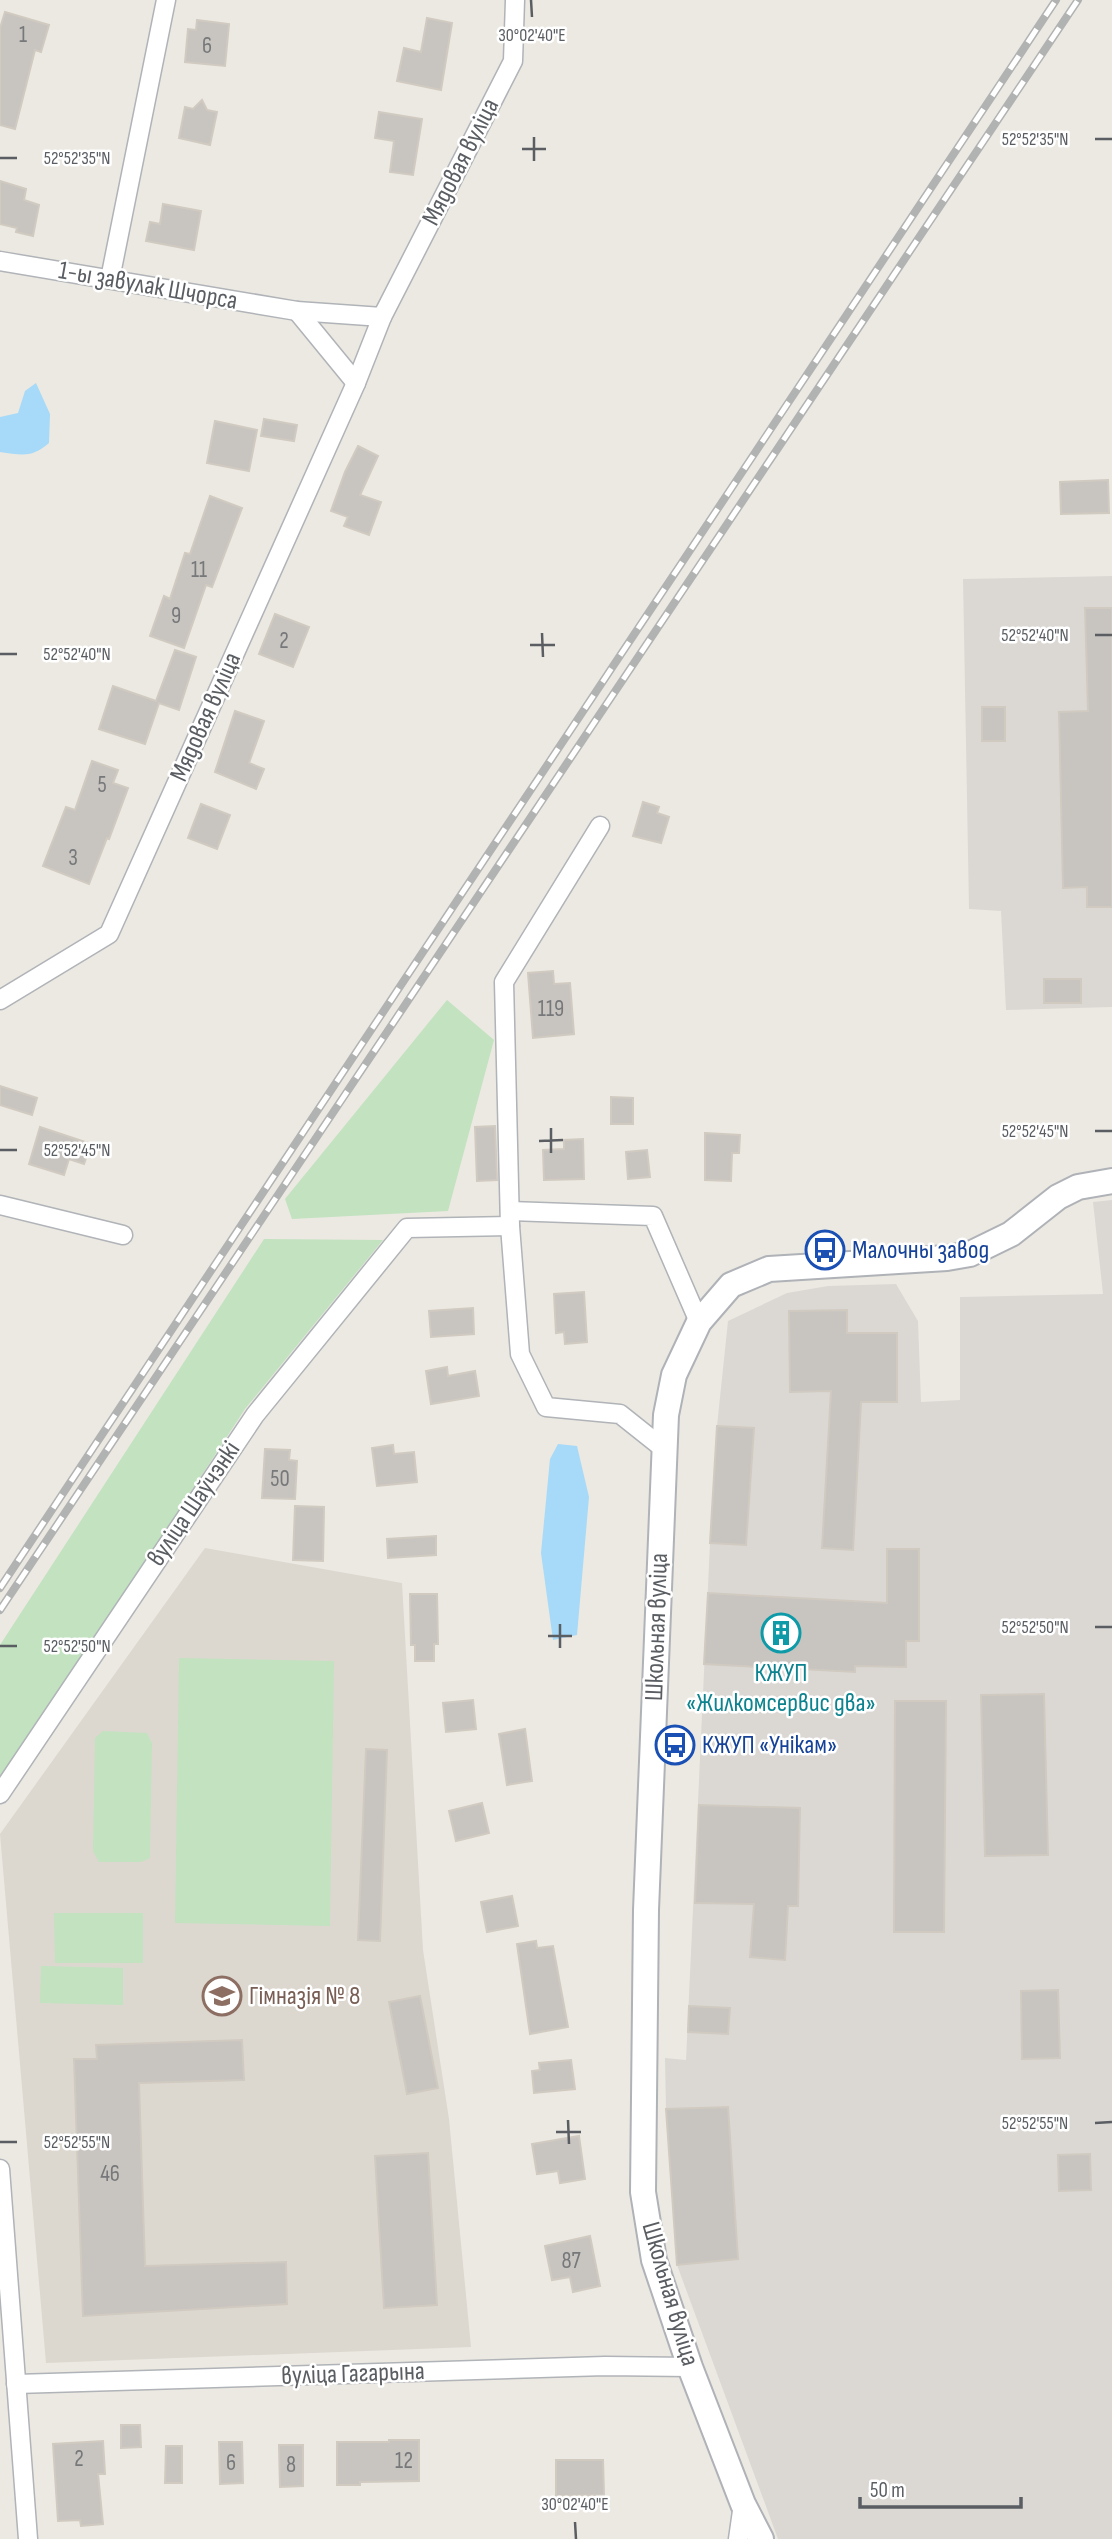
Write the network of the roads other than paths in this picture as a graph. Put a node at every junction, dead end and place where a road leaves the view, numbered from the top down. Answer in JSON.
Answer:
{"nodes":[{"id":1,"x":166,"y":0,"type":"edge"},
{"id":2,"x":514,"y":0,"type":"edge"},
{"id":3,"x":0,"y":261,"type":"edge"},
{"id":4,"x":110,"y":279,"type":"junction"},
{"id":5,"x":297,"y":311,"type":"junction"},
{"id":6,"x":383,"y":317,"type":"junction"},
{"id":7,"x":356,"y":383,"type":"junction"},
{"id":8,"x":600,"y":826,"type":"dead end"},
{"id":9,"x":0,"y":1000,"type":"edge"},
{"id":10,"x":1112,"y":1181,"type":"edge"},
{"id":11,"x":0,"y":1205,"type":"edge"},
{"id":12,"x":510,"y":1218,"type":"junction"},
{"id":13,"x":123,"y":1234,"type":"dead end"},
{"id":14,"x":699,"y":1322,"type":"junction"},
{"id":15,"x":664,"y":1449,"type":"junction"},
{"id":16,"x":0,"y":1794,"type":"edge"},
{"id":17,"x":0,"y":2169,"type":"edge"},
{"id":18,"x":690,"y":2367,"type":"junction"},
{"id":19,"x":16,"y":2384,"type":"junction"},
{"id":20,"x":743,"y":2504,"type":"junction"},
{"id":21,"x":28,"y":2539,"type":"edge"},
{"id":22,"x":738,"y":2539,"type":"edge"},
{"id":23,"x":761,"y":2539,"type":"edge"}],
"edges":[{"from":1,"to":4,"type":"street"},
{"from":2,"to":6,"type":"street","name":"Мядовая вуліца"},
{"from":3,"to":4,"type":"street","name":"1-ы завулак Шчорса"},
{"from":4,"to":5,"type":"street","name":"1-ы завулак Шчорса"},
{"from":5,"to":6,"type":"street","name":"1-ы завулак Шчорса"},
{"from":5,"to":7,"type":"street"},
{"from":6,"to":7,"type":"street","name":"Мядовая вуліца"},
{"from":7,"to":9,"type":"street","name":"Мядовая вуліца"},
{"from":8,"to":12,"type":"street"},
{"from":10,"to":14,"type":"street","name":"Школьная вуліца"},
{"from":11,"to":13,"type":"street"},
{"from":12,"to":14,"type":"street"},
{"from":12,"to":15,"type":"street"},
{"from":12,"to":16,"type":"street","name":"вуліца Шаўчэнкі"},
{"from":14,"to":15,"type":"street","name":"Школьная вуліца"},
{"from":15,"to":18,"type":"street","name":"Школьная вуліца"},
{"from":17,"to":19,"type":"street"},
{"from":18,"to":19,"type":"street","name":"вуліца Гагарына"},
{"from":18,"to":20,"type":"street","name":"Школьная вуліца"},
{"from":19,"to":21,"type":"street"},
{"from":20,"to":22,"type":"street"},
{"from":20,"to":23,"type":"street","name":"Школьная вуліца"}]}
